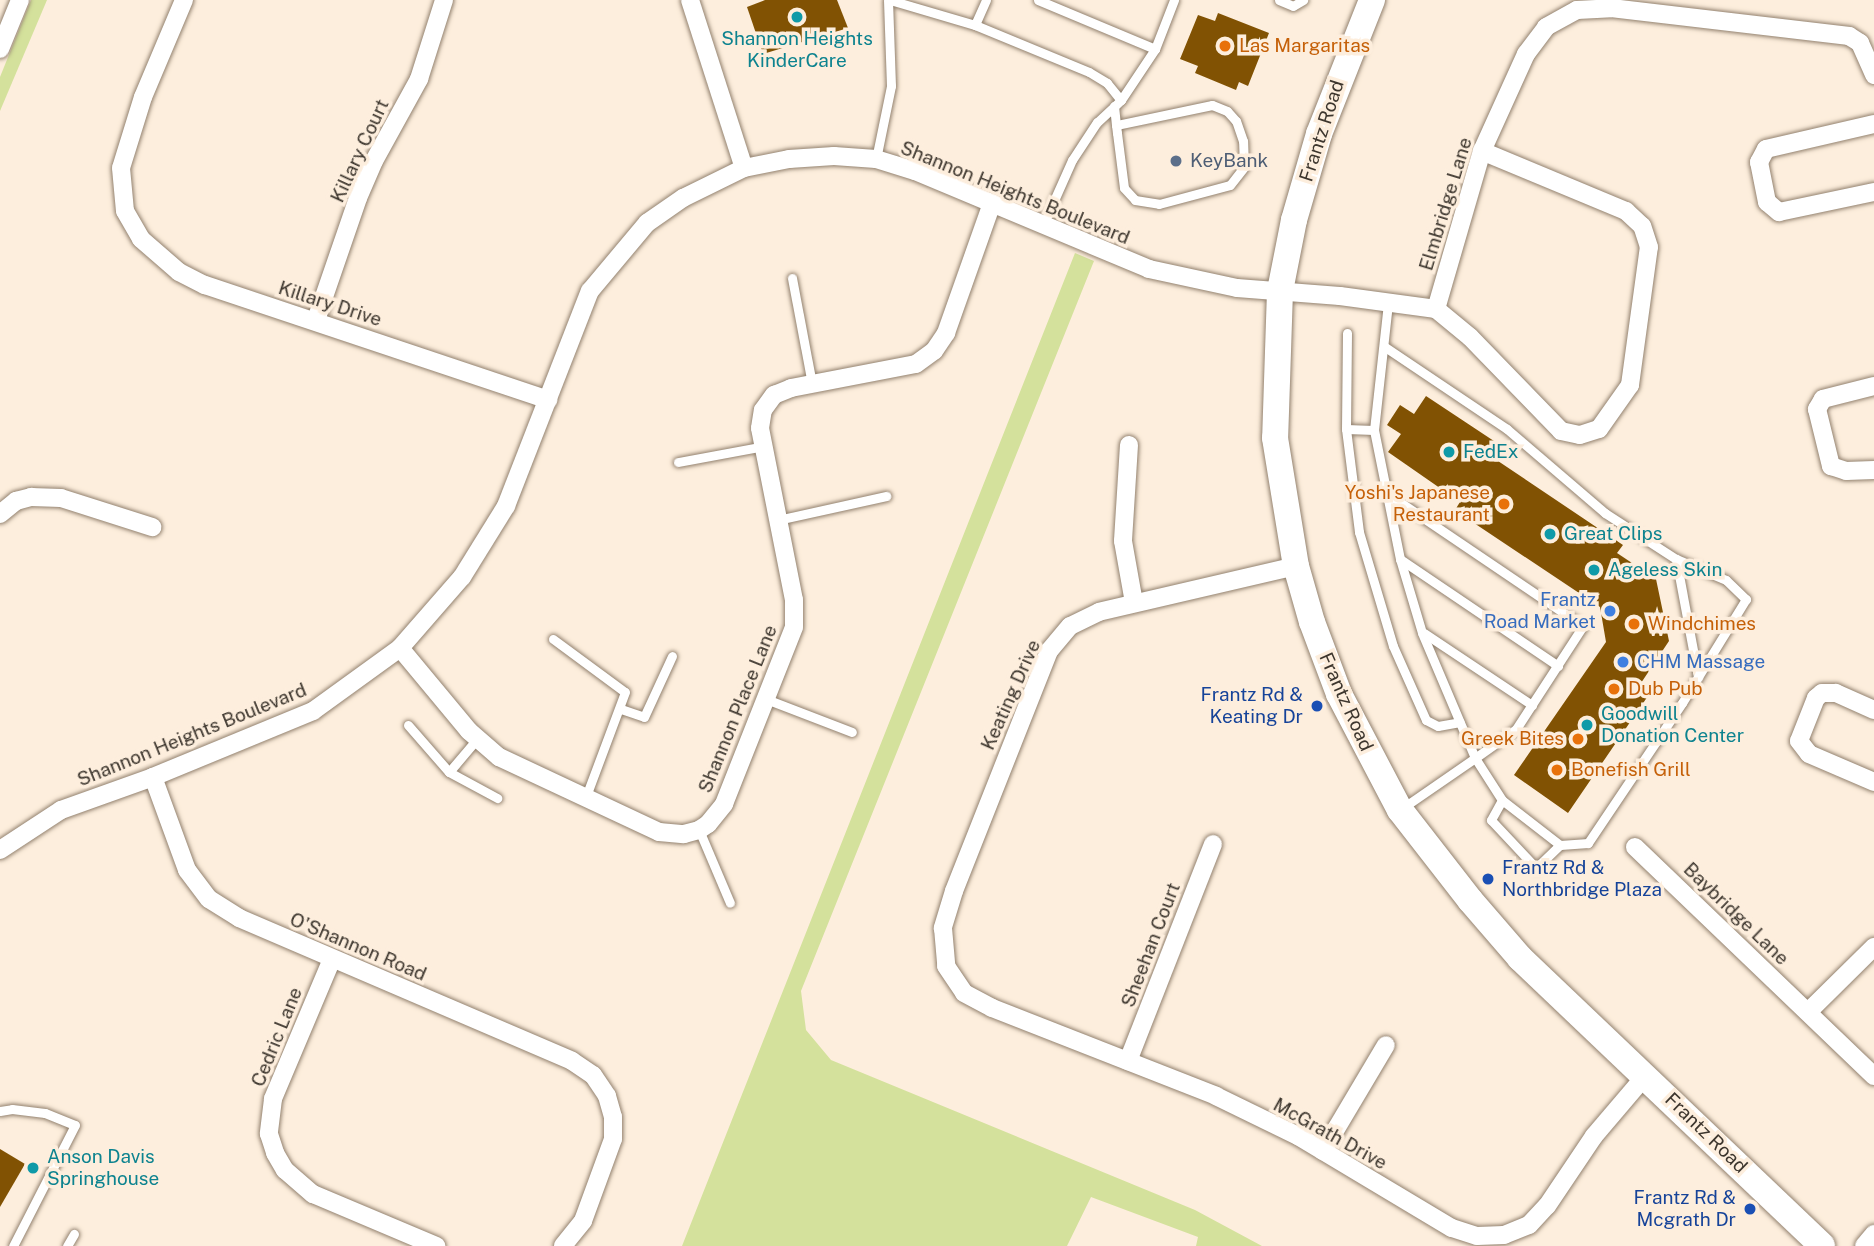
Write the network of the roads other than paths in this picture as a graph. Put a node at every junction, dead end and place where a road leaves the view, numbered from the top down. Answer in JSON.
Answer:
{"nodes":[{"id":1,"x":20,"y":0,"type":"edge"},
{"id":2,"x":184,"y":0,"type":"edge"},
{"id":3,"x":444,"y":0,"type":"edge"},
{"id":4,"x":690,"y":0,"type":"edge"},
{"id":5,"x":889,"y":0,"type":"edge"},
{"id":6,"x":986,"y":0,"type":"edge"},
{"id":7,"x":1038,"y":0,"type":"edge"},
{"id":8,"x":1279,"y":0,"type":"edge"},
{"id":9,"x":1303,"y":0,"type":"edge"},
{"id":10,"x":1372,"y":0,"type":"edge"},
{"id":11,"x":1170,"y":1,"type":"edge"},
{"id":12,"x":1611,"y":4,"type":"edge"},
{"id":13,"x":975,"y":25,"type":"junction"},
{"id":14,"x":0,"y":49,"type":"edge"},
{"id":15,"x":1155,"y":49,"type":"junction"},
{"id":16,"x":1874,"y":75,"type":"edge"},
{"id":17,"x":1118,"y":103,"type":"junction"},
{"id":18,"x":1874,"y":124,"type":"edge"},
{"id":19,"x":1116,"y":125,"type":"junction"},
{"id":20,"x":1482,"y":151,"type":"junction"},
{"id":21,"x":876,"y":159,"type":"junction"},
{"id":22,"x":744,"y":168,"type":"junction"},
{"id":23,"x":1874,"y":192,"type":"edge"},
{"id":24,"x":992,"y":203,"type":"junction"},
{"id":25,"x":1042,"y":226,"type":"junction"},
{"id":26,"x":792,"y":278,"type":"dead end"},
{"id":27,"x":1280,"y":291,"type":"junction"},
{"id":28,"x":1388,"y":303,"type":"junction"},
{"id":29,"x":1436,"y":309,"type":"junction"},
{"id":30,"x":316,"y":320,"type":"junction"},
{"id":31,"x":1347,"y":333,"type":"dead end"},
{"id":32,"x":1385,"y":346,"type":"junction"},
{"id":33,"x":812,"y":384,"type":"junction"},
{"id":34,"x":1874,"y":386,"type":"edge"},
{"id":35,"x":548,"y":400,"type":"junction"},
{"id":36,"x":1346,"y":429,"type":"junction"},
{"id":37,"x":1374,"y":430,"type":"junction"},
{"id":38,"x":1129,"y":444,"type":"dead end"},
{"id":39,"x":764,"y":446,"type":"junction"},
{"id":40,"x":678,"y":462,"type":"dead end"},
{"id":41,"x":1874,"y":470,"type":"edge"},
{"id":42,"x":1388,"y":494,"type":"junction"},
{"id":43,"x":886,"y":496,"type":"dead end"},
{"id":44,"x":0,"y":513,"type":"edge"},
{"id":45,"x":778,"y":520,"type":"junction"},
{"id":46,"x":152,"y":527,"type":"dead end"},
{"id":47,"x":1400,"y":559,"type":"junction"},
{"id":48,"x":1676,"y":559,"type":"junction"},
{"id":49,"x":1296,"y":566,"type":"junction"},
{"id":50,"x":1134,"y":603,"type":"junction"},
{"id":51,"x":1422,"y":632,"type":"junction"},
{"id":52,"x":553,"y":639,"type":"dead end"},
{"id":53,"x":400,"y":648,"type":"junction"},
{"id":54,"x":672,"y":656,"type":"dead end"},
{"id":55,"x":1558,"y":666,"type":"junction"},
{"id":56,"x":1698,"y":677,"type":"junction"},
{"id":57,"x":766,"y":699,"type":"junction"},
{"id":58,"x":1532,"y":705,"type":"junction"},
{"id":59,"x":621,"y":709,"type":"junction"},
{"id":60,"x":1874,"y":710,"type":"edge"},
{"id":61,"x":1460,"y":722,"type":"junction"},
{"id":62,"x":408,"y":724,"type":"dead end"},
{"id":63,"x":852,"y":732,"type":"dead end"},
{"id":64,"x":477,"y":738,"type":"junction"},
{"id":65,"x":1475,"y":758,"type":"junction"},
{"id":66,"x":449,"y":772,"type":"junction"},
{"id":67,"x":153,"y":776,"type":"junction"},
{"id":68,"x":1874,"y":782,"type":"edge"},
{"id":69,"x":497,"y":798,"type":"dead end"},
{"id":70,"x":585,"y":799,"type":"junction"},
{"id":71,"x":1502,"y":800,"type":"junction"},
{"id":72,"x":1400,"y":810,"type":"junction"},
{"id":73,"x":699,"y":830,"type":"junction"},
{"id":74,"x":1213,"y":844,"type":"dead end"},
{"id":75,"x":1560,"y":845,"type":"junction"},
{"id":76,"x":1635,"y":847,"type":"dead end"},
{"id":77,"x":0,"y":850,"type":"edge"},
{"id":78,"x":730,"y":903,"type":"dead end"},
{"id":79,"x":1874,"y":947,"type":"edge"},
{"id":80,"x":332,"y":959,"type":"junction"},
{"id":81,"x":946,"y":967,"type":"joint"},
{"id":82,"x":1808,"y":1012,"type":"junction"},
{"id":83,"x":1386,"y":1045,"type":"dead end"},
{"id":84,"x":1128,"y":1061,"type":"junction"},
{"id":85,"x":1646,"y":1075,"type":"junction"},
{"id":86,"x":1874,"y":1076,"type":"edge"},
{"id":87,"x":0,"y":1111,"type":"edge"},
{"id":88,"x":1323,"y":1151,"type":"junction"},
{"id":89,"x":74,"y":1234,"type":"dead end"},
{"id":90,"x":1874,"y":1234,"type":"edge"},
{"id":91,"x":1505,"y":1240,"type":"edge"},
{"id":92,"x":13,"y":1246,"type":"edge"},
{"id":93,"x":67,"y":1246,"type":"edge"},
{"id":94,"x":436,"y":1246,"type":"edge"},
{"id":95,"x":563,"y":1246,"type":"edge"},
{"id":96,"x":1822,"y":1246,"type":"edge"},
{"id":97,"x":1864,"y":1246,"type":"edge"}],
"edges":[{"from":1,"to":14,"type":"street"},
{"from":2,"to":30,"type":"street","name":"Killary Drive"},
{"from":3,"to":30,"type":"street","name":"Killary Court"},
{"from":4,"to":22,"type":"street"},
{"from":5,"to":13,"type":"lane"},
{"from":5,"to":21,"type":"lane"},
{"from":6,"to":13,"type":"lane"},
{"from":7,"to":15,"type":"lane"},
{"from":8,"to":9,"type":"lane"},
{"from":10,"to":27,"type":"main road","name":"Frantz Road"},
{"from":11,"to":15,"type":"lane"},
{"from":12,"to":16,"type":"street","name":"Elmbridge Lane"},
{"from":12,"to":20,"type":"street","name":"Elmbridge Lane"},
{"from":13,"to":17,"type":"lane"},
{"from":15,"to":17,"type":"lane"},
{"from":17,"to":19,"type":"lane"},
{"from":17,"to":25,"type":"lane"},
{"from":18,"to":23,"type":"street"},
{"from":19,"to":19,"type":"lane"},
{"from":20,"to":29,"type":"street","name":"Elmbridge Lane"},
{"from":20,"to":29,"type":"street"},
{"from":21,"to":22,"type":"street","name":"Shannon Heights Boulevard"},
{"from":21,"to":24,"type":"street","name":"Shannon Heights Boulevard"},
{"from":22,"to":35,"type":"street","name":"Shannon Heights Boulevard"},
{"from":24,"to":25,"type":"street","name":"Shannon Heights Boulevard"},
{"from":24,"to":33,"type":"street","name":"Shannon Place Lane"},
{"from":25,"to":27,"type":"street","name":"Shannon Heights Boulevard"},
{"from":26,"to":33,"type":"lane"},
{"from":27,"to":28,"type":"street"},
{"from":27,"to":49,"type":"main road","name":"Frantz Road"},
{"from":28,"to":29,"type":"street"},
{"from":28,"to":32,"type":"lane"},
{"from":30,"to":35,"type":"street","name":"Killary Drive"},
{"from":31,"to":36,"type":"lane"},
{"from":32,"to":37,"type":"lane"},
{"from":32,"to":48,"type":"lane"},
{"from":33,"to":39,"type":"street","name":"Shannon Place Lane"},
{"from":34,"to":41,"type":"street"},
{"from":35,"to":53,"type":"street","name":"Shannon Heights Boulevard"},
{"from":36,"to":37,"type":"lane"},
{"from":36,"to":61,"type":"lane"},
{"from":37,"to":42,"type":"lane"},
{"from":38,"to":50,"type":"street"},
{"from":39,"to":40,"type":"lane"},
{"from":39,"to":45,"type":"street","name":"Shannon Place Lane"},
{"from":42,"to":47,"type":"lane"},
{"from":42,"to":55,"type":"lane"},
{"from":43,"to":45,"type":"lane"},
{"from":44,"to":46,"type":"street"},
{"from":45,"to":57,"type":"street","name":"Shannon Place Lane"},
{"from":47,"to":51,"type":"lane"},
{"from":47,"to":55,"type":"lane"},
{"from":48,"to":56,"type":"lane"},
{"from":48,"to":56,"type":"lane"},
{"from":49,"to":50,"type":"street","name":"Keating Drive"},
{"from":49,"to":72,"type":"main road","name":"Frantz Road"},
{"from":50,"to":81,"type":"street","name":"Keating Drive"},
{"from":51,"to":58,"type":"lane"},
{"from":51,"to":61,"type":"lane"},
{"from":52,"to":59,"type":"lane"},
{"from":53,"to":64,"type":"street"},
{"from":53,"to":67,"type":"street","name":"Shannon Heights Boulevard"},
{"from":54,"to":59,"type":"lane"},
{"from":55,"to":58,"type":"lane"},
{"from":56,"to":75,"type":"lane"},
{"from":57,"to":63,"type":"lane"},
{"from":57,"to":73,"type":"street","name":"Shannon Place Lane"},
{"from":58,"to":65,"type":"lane"},
{"from":59,"to":70,"type":"lane"},
{"from":60,"to":68,"type":"street"},
{"from":61,"to":65,"type":"lane"},
{"from":62,"to":66,"type":"lane"},
{"from":64,"to":66,"type":"lane"},
{"from":64,"to":70,"type":"street"},
{"from":65,"to":71,"type":"lane"},
{"from":65,"to":72,"type":"lane"},
{"from":66,"to":69,"type":"lane"},
{"from":67,"to":77,"type":"street","name":"Shannon Heights Boulevard"},
{"from":67,"to":80,"type":"street","name":"O'Shannon Road"},
{"from":70,"to":73,"type":"street"},
{"from":71,"to":75,"type":"lane"},
{"from":71,"to":75,"type":"lane"},
{"from":72,"to":85,"type":"main road","name":"Frantz Road"},
{"from":73,"to":78,"type":"lane"},
{"from":74,"to":84,"type":"street","name":"Sheehan Court"},
{"from":76,"to":82,"type":"street","name":"Baybridge Lane"},
{"from":79,"to":82,"type":"street"},
{"from":80,"to":94,"type":"street","name":"Cedric Lane"},
{"from":80,"to":95,"type":"street","name":"O'Shannon Road"},
{"from":81,"to":84,"type":"street","name":"McGrath Drive"},
{"from":82,"to":86,"type":"street","name":"Baybridge Lane"},
{"from":83,"to":88,"type":"street"},
{"from":84,"to":88,"type":"street","name":"McGrath Drive"},
{"from":85,"to":91,"type":"street","name":"McGrath Drive"},
{"from":85,"to":96,"type":"main road","name":"Frantz Road"},
{"from":87,"to":92,"type":"lane"},
{"from":88,"to":91,"type":"street","name":"McGrath Drive"},
{"from":89,"to":93,"type":"lane"},
{"from":90,"to":97,"type":"street"}]}
